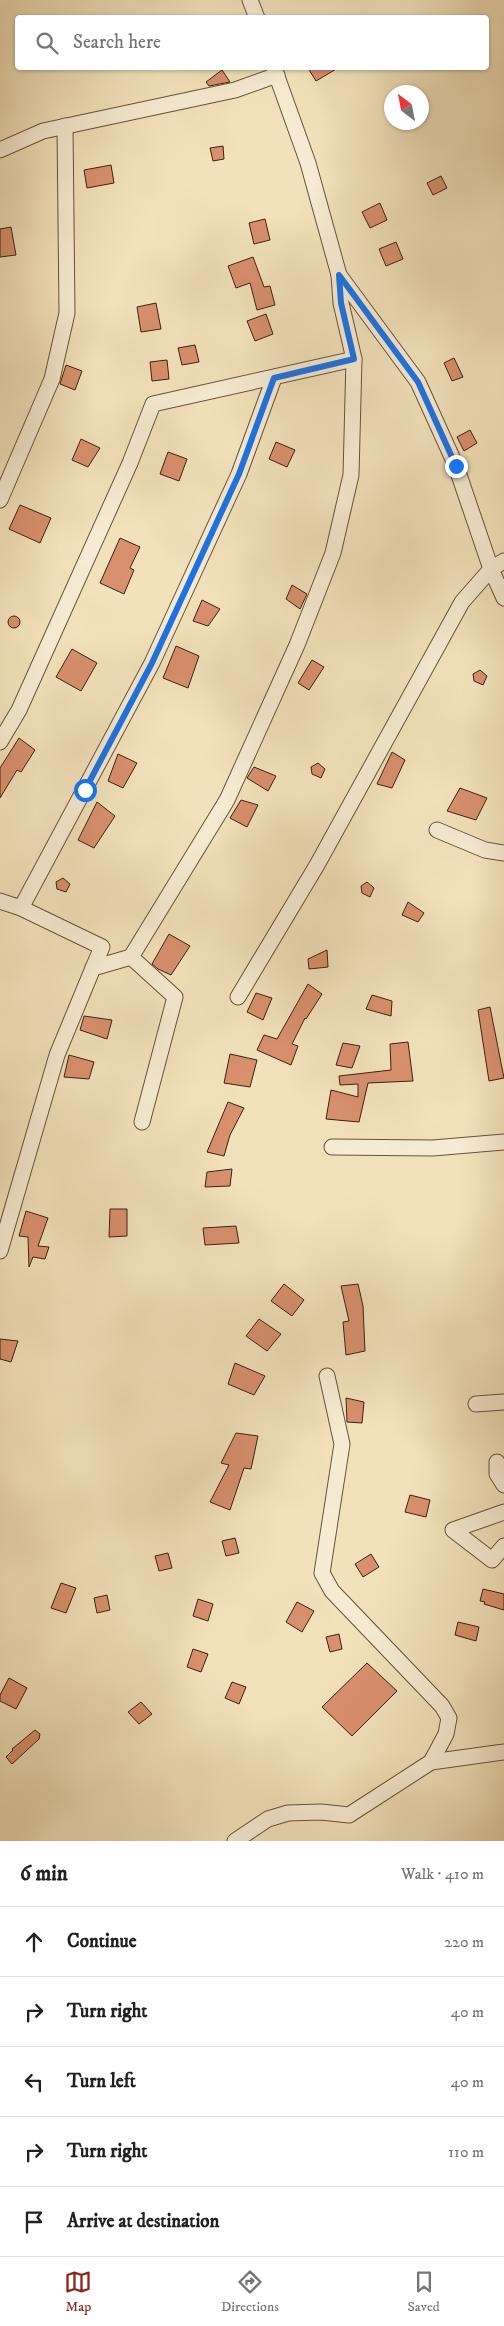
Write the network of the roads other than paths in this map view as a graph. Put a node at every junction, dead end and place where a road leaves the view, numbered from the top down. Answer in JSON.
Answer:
{"nodes":[{"id":1,"x":250,"y":0,"type":"edge"},
{"id":2,"x":256,"y":15,"type":"edge"},
{"id":3,"x":276,"y":71,"type":"edge"},
{"id":4,"x":65,"y":126,"type":"junction"},
{"id":5,"x":0,"y":150,"type":"edge"},
{"id":6,"x":339,"y":275,"type":"junction"},
{"id":7,"x":354,"y":359,"type":"junction"},
{"id":8,"x":274,"y":378,"type":"junction"},
{"id":9,"x":0,"y":500,"type":"edge"},
{"id":10,"x":498,"y":565,"type":"edge"},
{"id":11,"x":504,"y":598,"type":"edge"},
{"id":12,"x":0,"y":742,"type":"edge"},
{"id":13,"x":437,"y":830,"type":"dead end"},
{"id":14,"x":504,"y":853,"type":"edge"},
{"id":15,"x":0,"y":901,"type":"edge"},
{"id":16,"x":21,"y":908,"type":"junction"},
{"id":17,"x":131,"y":957,"type":"junction"},
{"id":18,"x":93,"y":968,"type":"junction"},
{"id":19,"x":238,"y":997,"type":"dead end"},
{"id":20,"x":142,"y":1122,"type":"dead end"},
{"id":21,"x":504,"y":1142,"type":"edge"},
{"id":22,"x":332,"y":1147,"type":"dead end"},
{"id":23,"x":0,"y":1251,"type":"edge"},
{"id":24,"x":327,"y":1376,"type":"dead end"},
{"id":25,"x":504,"y":1402,"type":"edge"},
{"id":26,"x":476,"y":1404,"type":"dead end"},
{"id":27,"x":497,"y":1462,"type":"dead end"},
{"id":28,"x":504,"y":1485,"type":"edge"},
{"id":29,"x":504,"y":1512,"type":"edge"},
{"id":30,"x":504,"y":1546,"type":"edge"},
{"id":31,"x":504,"y":1752,"type":"edge"},
{"id":32,"x":430,"y":1762,"type":"junction"},
{"id":33,"x":235,"y":1841,"type":"edge"}],
"edges":[{"from":1,"to":2,"type":"street"},
{"from":3,"to":4,"type":"street"},
{"from":3,"to":6,"type":"street"},
{"from":4,"to":5,"type":"street"},
{"from":4,"to":9,"type":"street"},
{"from":6,"to":7,"type":"street"},
{"from":6,"to":10,"type":"street"},
{"from":7,"to":8,"type":"street"},
{"from":7,"to":17,"type":"street"},
{"from":8,"to":12,"type":"street"},
{"from":8,"to":16,"type":"street"},
{"from":10,"to":11,"type":"street"},
{"from":10,"to":19,"type":"street"},
{"from":13,"to":14,"type":"street"},
{"from":15,"to":16,"type":"street"},
{"from":16,"to":18,"type":"street"},
{"from":17,"to":18,"type":"street"},
{"from":17,"to":20,"type":"street"},
{"from":18,"to":23,"type":"street"},
{"from":21,"to":22,"type":"street"},
{"from":24,"to":32,"type":"street"},
{"from":25,"to":26,"type":"street"},
{"from":27,"to":28,"type":"street"},
{"from":29,"to":30,"type":"street"},
{"from":31,"to":32,"type":"street"},
{"from":32,"to":33,"type":"street"}]}
